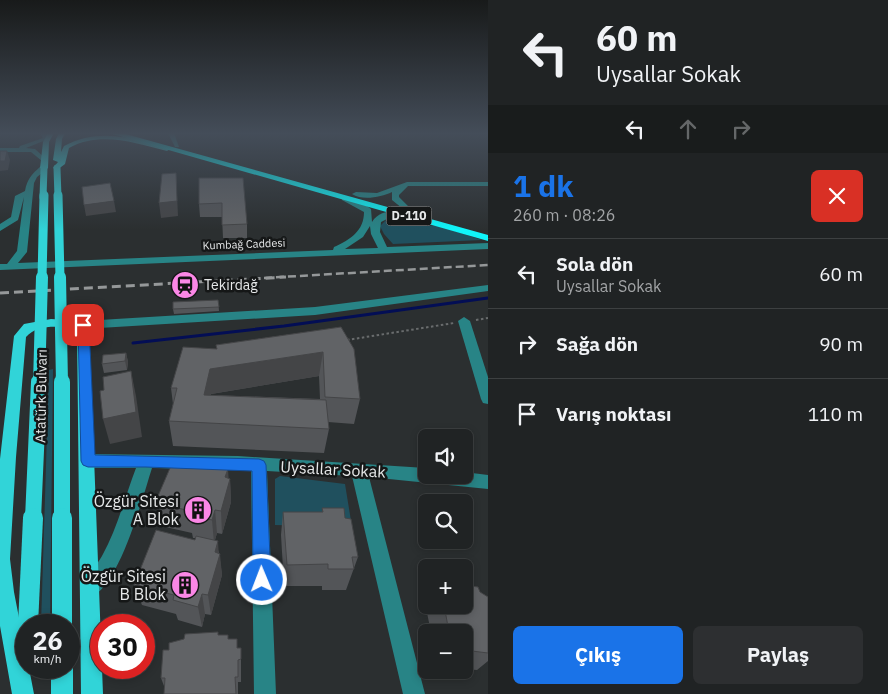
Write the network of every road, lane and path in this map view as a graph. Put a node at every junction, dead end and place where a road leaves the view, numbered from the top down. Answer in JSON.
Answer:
{"nodes":[{"id":1,"x":48,"y":165,"type":"junction"},
{"id":2,"x":233,"y":165,"type":"edge"},
{"id":3,"x":242,"y":165,"type":"edge"},
{"id":4,"x":418,"y":184,"type":"junction"},
{"id":5,"x":488,"y":184,"type":"edge"},
{"id":6,"x":29,"y":192,"type":"junction"},
{"id":7,"x":356,"y":194,"type":"junction"},
{"id":8,"x":343,"y":197,"type":"junction"},
{"id":9,"x":407,"y":212,"type":"junction"},
{"id":10,"x":0,"y":228,"type":"edge"},
{"id":11,"x":364,"y":229,"type":"junction"},
{"id":12,"x":488,"y":231,"type":"edge"},
{"id":13,"x":488,"y":238,"type":"edge"},
{"id":14,"x":488,"y":246,"type":"edge"},
{"id":15,"x":488,"y":252,"type":"edge"},
{"id":16,"x":379,"y":253,"type":"junction"},
{"id":17,"x":327,"y":254,"type":"junction"},
{"id":18,"x":5,"y":267,"type":"edge"},
{"id":19,"x":0,"y":273,"type":"edge"},
{"id":20,"x":488,"y":288,"type":"edge"},
{"id":21,"x":488,"y":318,"type":"edge"},
{"id":22,"x":464,"y":321,"type":"junction"},
{"id":23,"x":83,"y":325,"type":"junction"},
{"id":24,"x":338,"y":341,"type":"edge"},
{"id":25,"x":485,"y":377,"type":"edge"},
{"id":26,"x":488,"y":399,"type":"edge"},
{"id":27,"x":88,"y":461,"type":"junction"},
{"id":28,"x":146,"y":461,"type":"junction"},
{"id":29,"x":259,"y":465,"type":"junction"},
{"id":30,"x":359,"y":470,"type":"junction"},
{"id":31,"x":488,"y":482,"type":"edge"},
{"id":32,"x":90,"y":588,"type":"junction"},
{"id":33,"x":28,"y":614,"type":"edge"},
{"id":34,"x":62,"y":614,"type":"edge"},
{"id":35,"x":25,"y":679,"type":"edge"},
{"id":36,"x":62,"y":679,"type":"edge"},
{"id":37,"x":24,"y":694,"type":"edge"},
{"id":38,"x":62,"y":694,"type":"edge"},
{"id":39,"x":92,"y":694,"type":"edge"},
{"id":40,"x":265,"y":694,"type":"edge"},
{"id":41,"x":414,"y":694,"type":"edge"}],
"edges":[{"from":1,"to":6,"type":"street"},
{"from":1,"to":33,"type":"main road","name":"Atatürk Bulvarı","bridge":true},
{"from":1,"to":34,"type":"main road","name":"Atatürk Bulvarı","bridge":true},
{"from":2,"to":8,"type":"highway","number":"D-110"},
{"from":3,"to":7,"type":"highway","number":"D-110"},
{"from":4,"to":5,"type":"street"},
{"from":4,"to":7,"type":"street"},
{"from":4,"to":9,"type":"street"},
{"from":6,"to":10,"type":"street"},
{"from":6,"to":18,"type":"street"},
{"from":7,"to":9,"type":"highway","number":"D-110"},
{"from":8,"to":9,"type":"highway","number":"D-110"},
{"from":8,"to":11,"type":"street"},
{"from":9,"to":12,"type":"highway","number":"D-110"},
{"from":9,"to":13,"type":"highway","number":"D-110"},
{"from":9,"to":16,"type":"street"},
{"from":11,"to":16,"type":"street"},
{"from":11,"to":17,"type":"street"},
{"from":14,"to":16,"type":"street","name":"Kumbağ Caddesi"},
{"from":15,"to":16,"type":"street","name":"Kumbağ Caddesi"},
{"from":16,"to":17,"type":"street","name":"Kumbağ Caddesi"},
{"from":16,"to":19,"type":"street","name":"Kumbağ Caddesi"},
{"from":17,"to":18,"type":"street","name":"Kumbağ Caddesi"},
{"from":20,"to":23,"type":"street"},
{"from":21,"to":22,"type":"path"},
{"from":22,"to":24,"type":"path"},
{"from":22,"to":25,"type":"street"},
{"from":23,"to":27,"type":"main road"},
{"from":23,"to":37,"type":"main road"},
{"from":25,"to":26,"type":"street"},
{"from":27,"to":28,"type":"street","name":"Uysallar Sokak"},
{"from":27,"to":32,"type":"main road"},
{"from":28,"to":29,"type":"street","name":"Uysallar Sokak"},
{"from":28,"to":32,"type":"street"},
{"from":29,"to":30,"type":"street","name":"Uysallar Sokak"},
{"from":29,"to":40,"type":"street"},
{"from":30,"to":31,"type":"street","name":"Uysallar Sokak"},
{"from":30,"to":41,"type":"street"},
{"from":32,"to":39,"type":"main road"},
{"from":35,"to":37,"type":"main road"},
{"from":36,"to":38,"type":"main road"}]}
